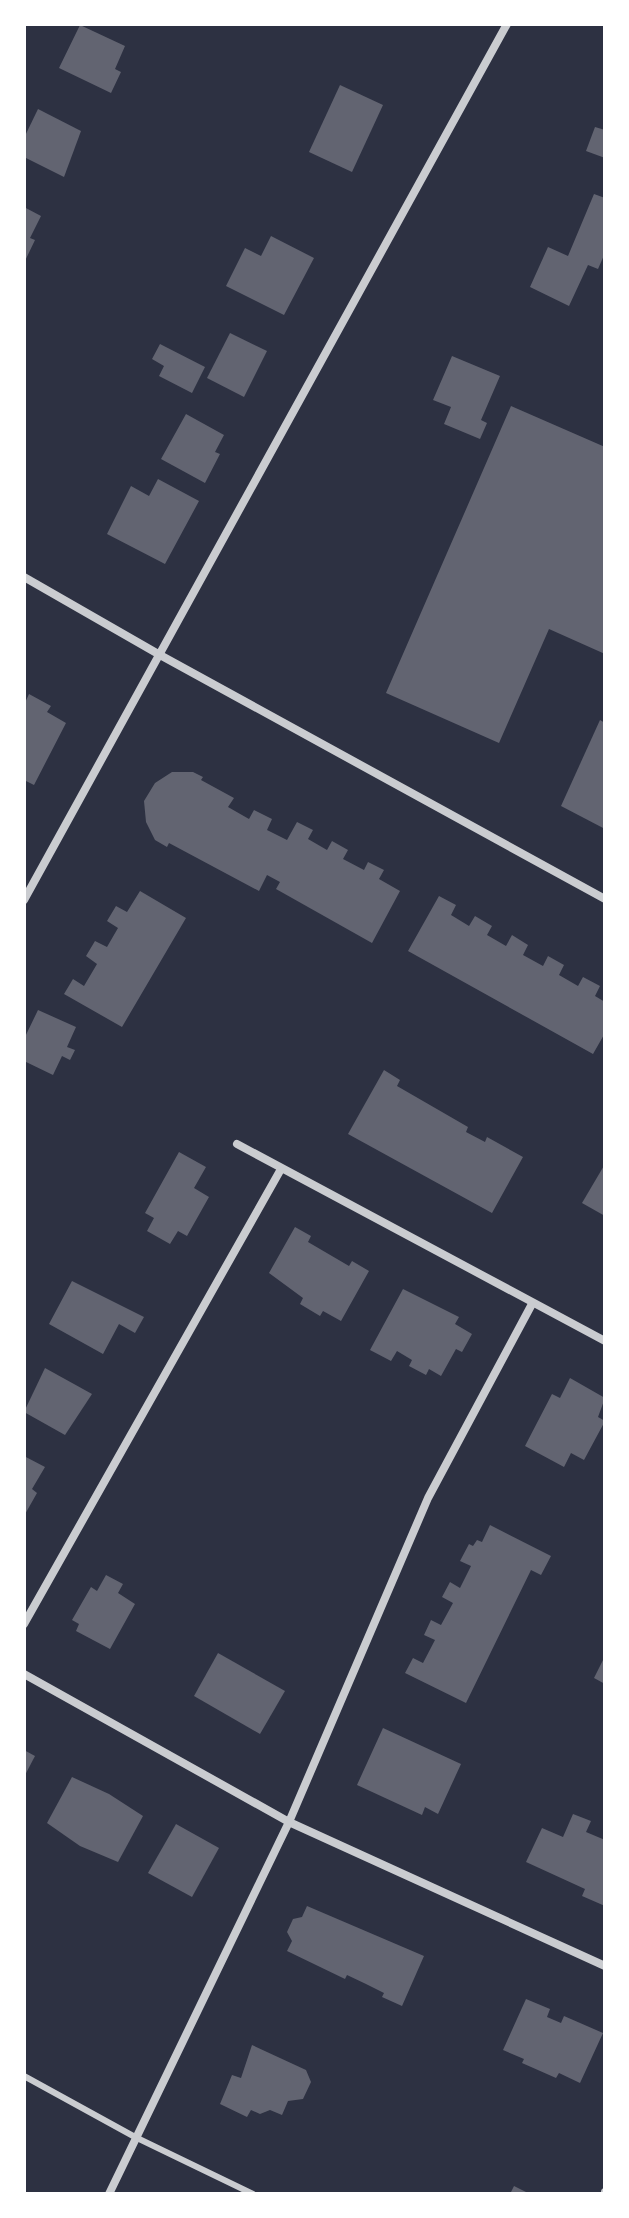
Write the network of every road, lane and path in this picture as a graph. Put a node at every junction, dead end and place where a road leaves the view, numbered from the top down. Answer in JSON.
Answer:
{"nodes":[{"id":1,"x":507,"y":24,"type":"edge"},
{"id":2,"x":24,"y":577,"type":"edge"},
{"id":3,"x":160,"y":655,"type":"junction"},
{"id":4,"x":605,"y":899,"type":"edge"},
{"id":5,"x":24,"y":900,"type":"edge"},
{"id":6,"x":237,"y":1144,"type":"dead end"},
{"id":7,"x":281,"y":1169,"type":"junction"},
{"id":8,"x":532,"y":1304,"type":"junction"},
{"id":9,"x":605,"y":1341,"type":"edge"},
{"id":10,"x":24,"y":1624,"type":"edge"},
{"id":11,"x":24,"y":1674,"type":"edge"},
{"id":12,"x":289,"y":1822,"type":"junction"},
{"id":13,"x":605,"y":1966,"type":"edge"},
{"id":14,"x":24,"y":2076,"type":"edge"},
{"id":15,"x":135,"y":2137,"type":"junction"},
{"id":16,"x":109,"y":2194,"type":"edge"},
{"id":17,"x":253,"y":2194,"type":"edge"}],
"edges":[{"from":1,"to":3,"type":"street"},
{"from":2,"to":3,"type":"street"},
{"from":3,"to":4,"type":"street"},
{"from":3,"to":5,"type":"street"},
{"from":6,"to":7,"type":"street"},
{"from":7,"to":8,"type":"street"},
{"from":7,"to":10,"type":"street"},
{"from":8,"to":9,"type":"street"},
{"from":8,"to":12,"type":"street"},
{"from":11,"to":12,"type":"street"},
{"from":12,"to":13,"type":"street"},
{"from":12,"to":15,"type":"street"},
{"from":14,"to":15,"type":"lane"},
{"from":15,"to":16,"type":"street"},
{"from":15,"to":17,"type":"lane"}]}
